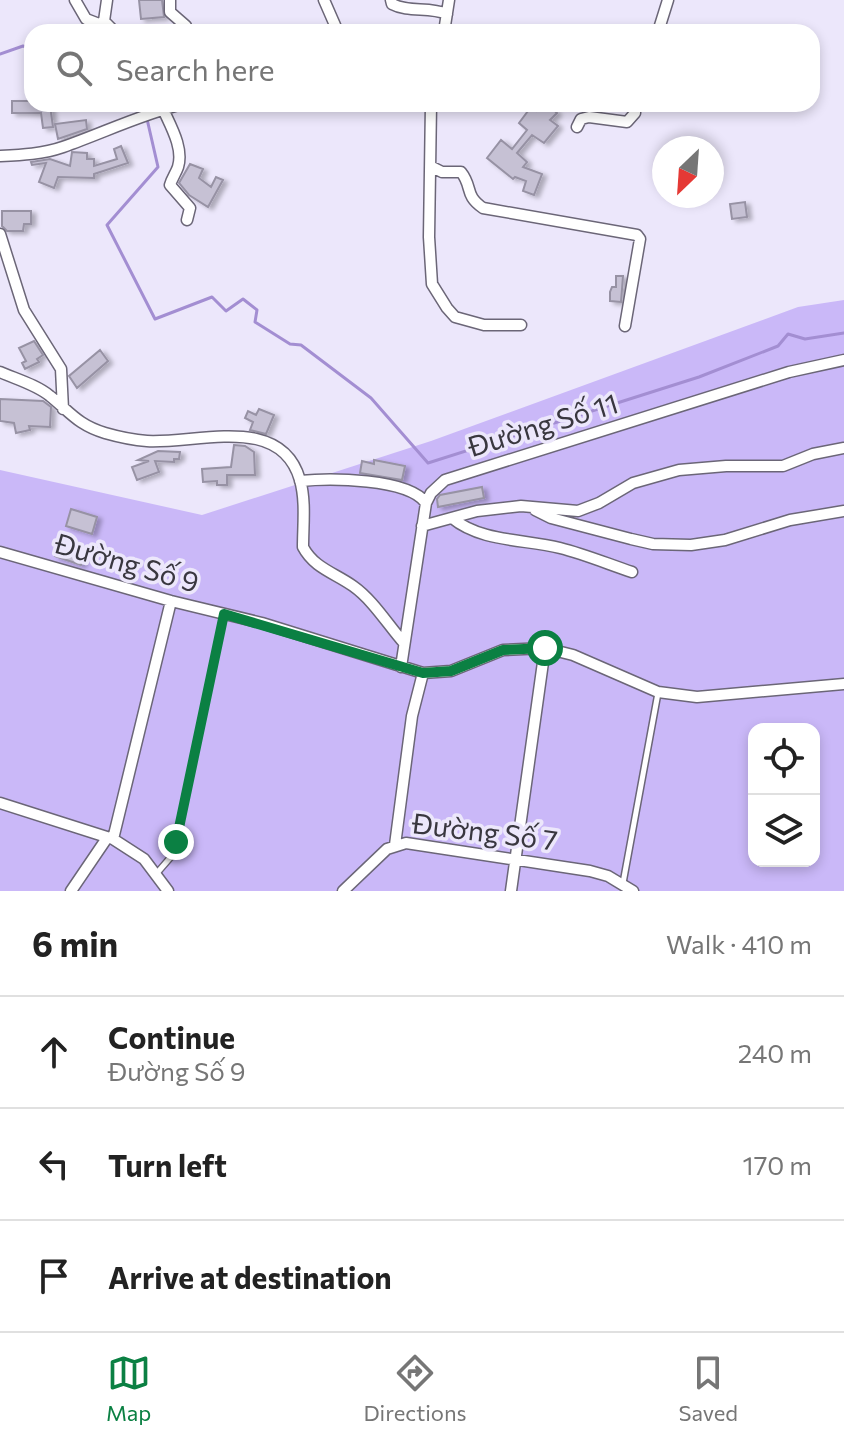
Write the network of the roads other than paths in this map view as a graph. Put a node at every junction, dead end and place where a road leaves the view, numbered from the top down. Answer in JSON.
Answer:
{"nodes":[{"id":1,"x":75,"y":0,"type":"edge"},
{"id":2,"x":107,"y":0,"type":"edge"},
{"id":3,"x":170,"y":0,"type":"edge"},
{"id":4,"x":324,"y":0,"type":"edge"},
{"id":5,"x":391,"y":0,"type":"edge"},
{"id":6,"x":449,"y":0,"type":"edge"},
{"id":7,"x":668,"y":0,"type":"edge"},
{"id":8,"x":447,"y":14,"type":"junction"},
{"id":9,"x":104,"y":21,"type":"junction"},
{"id":10,"x":107,"y":24,"type":"edge"},
{"id":11,"x":184,"y":24,"type":"edge"},
{"id":12,"x":334,"y":24,"type":"edge"},
{"id":13,"x":445,"y":24,"type":"edge"},
{"id":14,"x":660,"y":24,"type":"edge"},
{"id":15,"x":154,"y":112,"type":"edge"},
{"id":16,"x":161,"y":112,"type":"edge"},
{"id":17,"x":431,"y":112,"type":"edge"},
{"id":18,"x":635,"y":112,"type":"edge"},
{"id":19,"x":577,"y":127,"type":"dead end"},
{"id":20,"x":0,"y":156,"type":"edge"},
{"id":21,"x":432,"y":167,"type":"junction"},
{"id":22,"x":187,"y":220,"type":"dead end"},
{"id":23,"x":0,"y":234,"type":"edge"},
{"id":24,"x":521,"y":325,"type":"dead end"},
{"id":25,"x":625,"y":326,"type":"dead end"},
{"id":26,"x":844,"y":360,"type":"edge"},
{"id":27,"x":0,"y":372,"type":"edge"},
{"id":28,"x":63,"y":409,"type":"junction"},
{"id":29,"x":844,"y":448,"type":"edge"},
{"id":30,"x":300,"y":481,"type":"junction"},
{"id":31,"x":426,"y":503,"type":"junction"},
{"id":32,"x":529,"y":507,"type":"junction"},
{"id":33,"x":844,"y":511,"type":"edge"},
{"id":34,"x":452,"y":518,"type":"junction"},
{"id":35,"x":422,"y":526,"type":"junction"},
{"id":36,"x":0,"y":552,"type":"edge"},
{"id":37,"x":632,"y":572,"type":"dead end"},
{"id":38,"x":171,"y":601,"type":"junction"},
{"id":39,"x":224,"y":614,"type":"junction"},
{"id":40,"x":404,"y":643,"type":"junction"},
{"id":41,"x":545,"y":648,"type":"junction"},
{"id":42,"x":401,"y":667,"type":"junction"},
{"id":43,"x":423,"y":673,"type":"junction"},
{"id":44,"x":844,"y":684,"type":"edge"},
{"id":45,"x":658,"y":692,"type":"junction"},
{"id":46,"x":0,"y":803,"type":"edge"},
{"id":47,"x":110,"y":838,"type":"junction"},
{"id":48,"x":395,"y":845,"type":"junction"},
{"id":49,"x":514,"y":858,"type":"junction"},
{"id":50,"x":156,"y":874,"type":"junction"},
{"id":51,"x":623,"y":883,"type":"junction"},
{"id":52,"x":71,"y":891,"type":"edge"},
{"id":53,"x":168,"y":891,"type":"edge"},
{"id":54,"x":343,"y":891,"type":"edge"},
{"id":55,"x":511,"y":891,"type":"edge"},
{"id":56,"x":633,"y":891,"type":"edge"}],
"edges":[{"from":1,"to":9,"type":"street"},
{"from":2,"to":9,"type":"street"},
{"from":3,"to":11,"type":"street"},
{"from":4,"to":12,"type":"street"},
{"from":5,"to":8,"type":"street"},
{"from":6,"to":8,"type":"street"},
{"from":7,"to":14,"type":"street"},
{"from":8,"to":13,"type":"street"},
{"from":9,"to":10,"type":"street"},
{"from":15,"to":20,"type":"street"},
{"from":16,"to":22,"type":"street"},
{"from":17,"to":21,"type":"street"},
{"from":18,"to":19,"type":"street"},
{"from":21,"to":24,"type":"street"},
{"from":21,"to":25,"type":"street"},
{"from":23,"to":28,"type":"street"},
{"from":26,"to":31,"type":"street","name":"Đường Số 11"},
{"from":27,"to":28,"type":"street"},
{"from":28,"to":30,"type":"street"},
{"from":29,"to":32,"type":"street"},
{"from":30,"to":31,"type":"street"},
{"from":30,"to":40,"type":"street"},
{"from":31,"to":35,"type":"street"},
{"from":32,"to":33,"type":"street"},
{"from":32,"to":34,"type":"street"},
{"from":34,"to":35,"type":"street"},
{"from":34,"to":37,"type":"street"},
{"from":35,"to":40,"type":"street"},
{"from":36,"to":38,"type":"street","name":"Đường Số 9"},
{"from":38,"to":39,"type":"street","name":"Đường Số 9"},
{"from":38,"to":47,"type":"street"},
{"from":39,"to":42,"type":"street","name":"Đường Số 9"},
{"from":39,"to":50,"type":"lane"},
{"from":40,"to":42,"type":"street"},
{"from":41,"to":43,"type":"street","name":"Đường Số 9"},
{"from":41,"to":45,"type":"street","name":"Đường Số 9"},
{"from":41,"to":49,"type":"street"},
{"from":42,"to":43,"type":"street","name":"Đường Số 9"},
{"from":43,"to":48,"type":"street"},
{"from":44,"to":45,"type":"street","name":"Đường Số 9"},
{"from":45,"to":51,"type":"lane"},
{"from":46,"to":47,"type":"street"},
{"from":47,"to":50,"type":"street"},
{"from":47,"to":52,"type":"street"},
{"from":48,"to":49,"type":"street","name":"Đường Số 7"},
{"from":48,"to":54,"type":"street","name":"Đường Số 7"},
{"from":49,"to":51,"type":"street","name":"Đường Số 7"},
{"from":49,"to":55,"type":"street"},
{"from":50,"to":53,"type":"street"},
{"from":51,"to":56,"type":"street","name":"Đường Số 7"}]}
